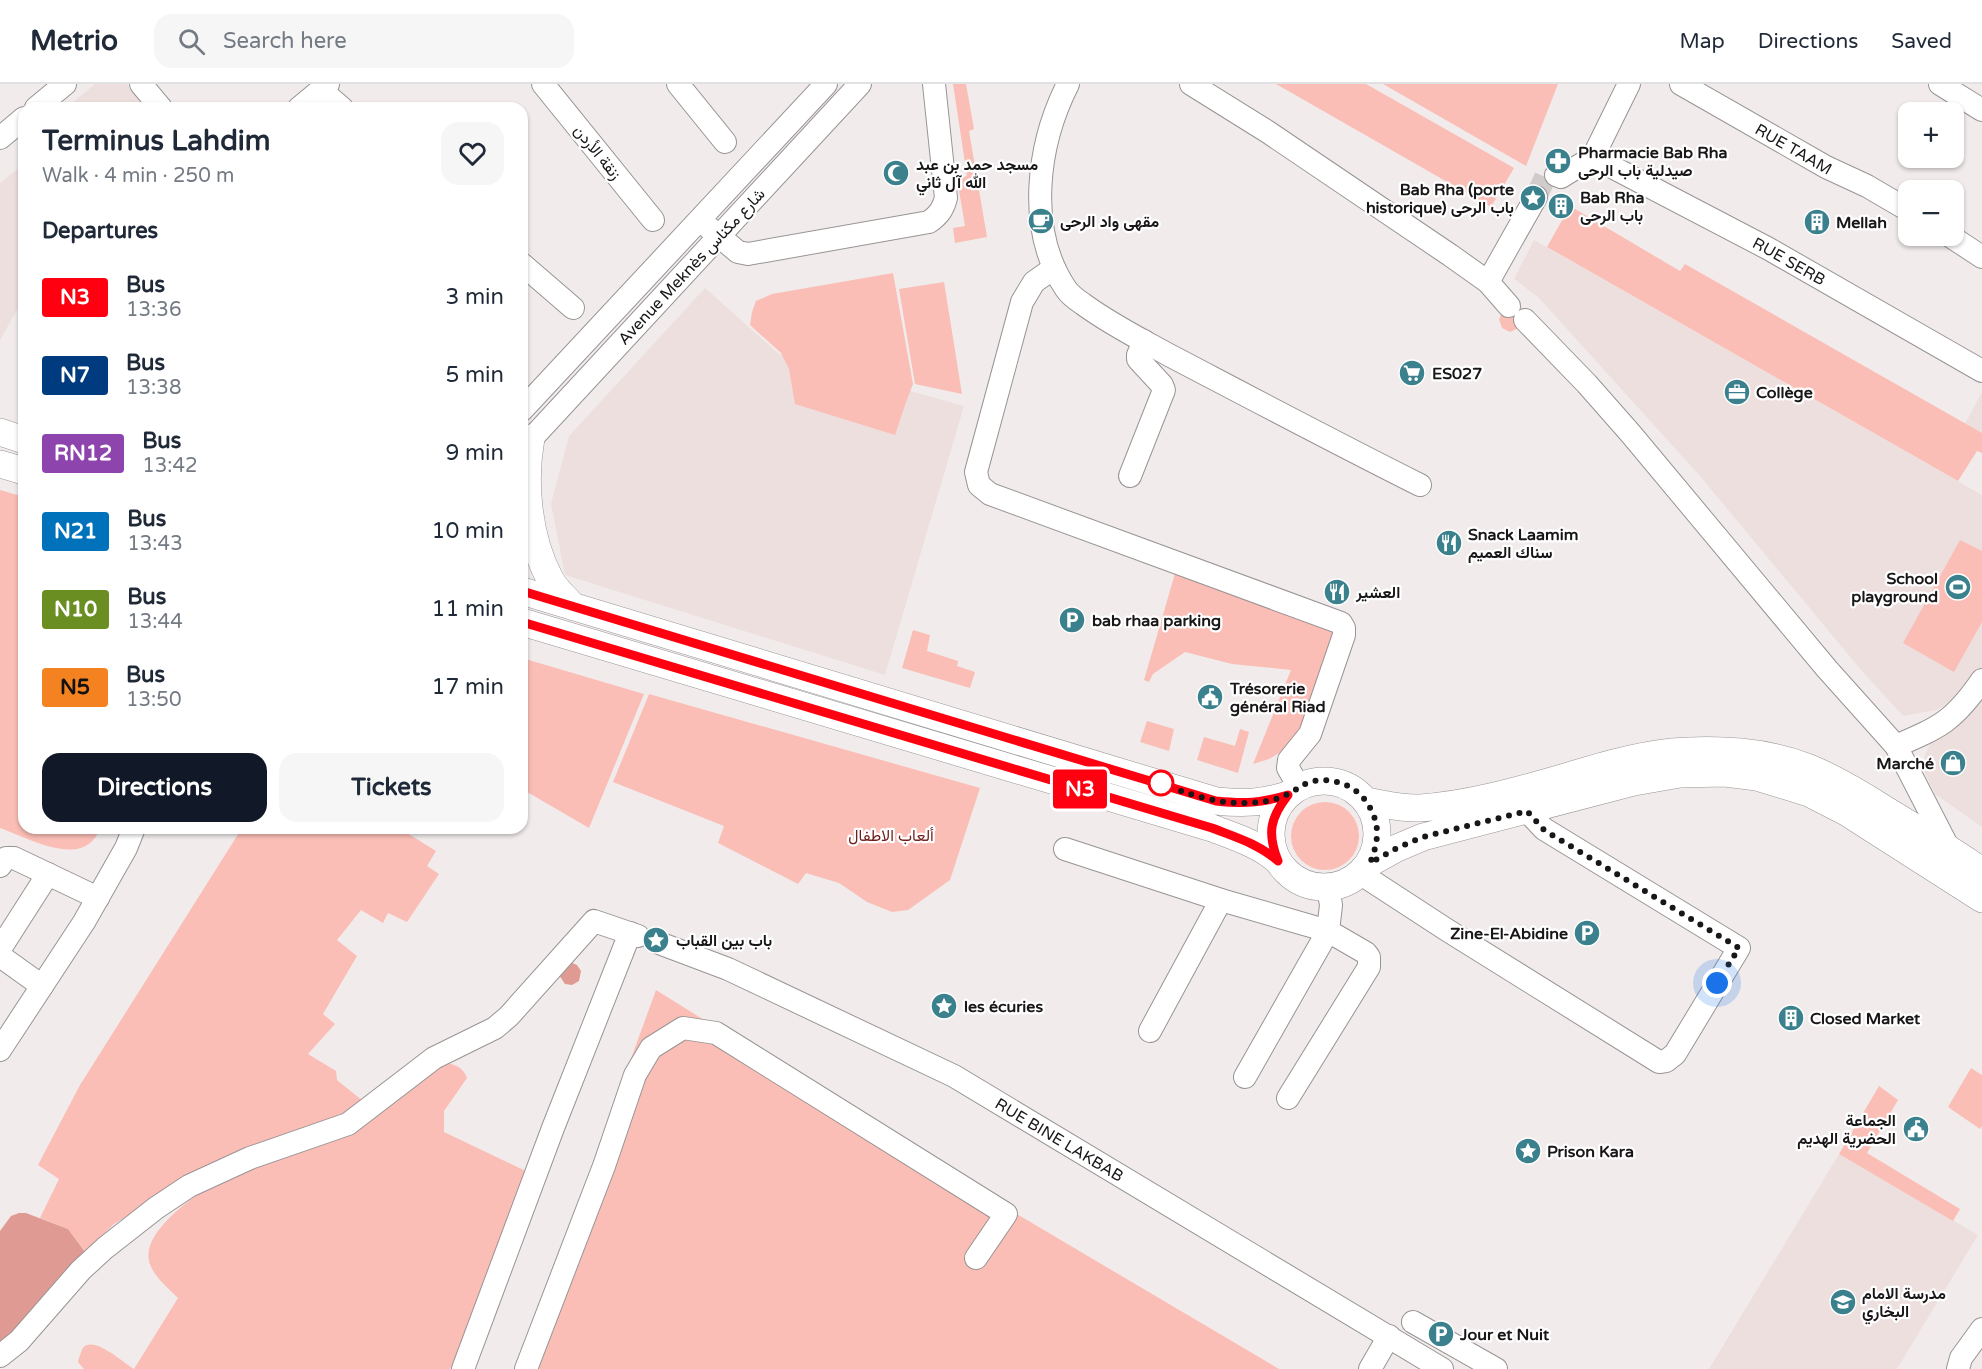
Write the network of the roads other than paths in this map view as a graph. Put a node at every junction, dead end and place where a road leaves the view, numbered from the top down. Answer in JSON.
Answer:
{"nodes":[{"id":1,"x":65,"y":84,"type":"edge"},
{"id":2,"x":141,"y":84,"type":"edge"},
{"id":3,"x":543,"y":84,"type":"edge"},
{"id":4,"x":678,"y":84,"type":"edge"},
{"id":5,"x":826,"y":84,"type":"edge"},
{"id":6,"x":860,"y":84,"type":"edge"},
{"id":7,"x":934,"y":84,"type":"edge"},
{"id":8,"x":1068,"y":84,"type":"edge"},
{"id":9,"x":1191,"y":84,"type":"edge"},
{"id":10,"x":1629,"y":84,"type":"edge"},
{"id":11,"x":1681,"y":84,"type":"edge"},
{"id":12,"x":1940,"y":84,"type":"edge"},
{"id":13,"x":325,"y":87,"type":"edge"},
{"id":14,"x":43,"y":102,"type":"edge"},
{"id":15,"x":156,"y":102,"type":"edge"},
{"id":16,"x":306,"y":102,"type":"edge"},
{"id":17,"x":337,"y":102,"type":"edge"},
{"id":18,"x":1982,"y":110,"type":"edge"},
{"id":19,"x":18,"y":123,"type":"edge"},
{"id":20,"x":0,"y":138,"type":"edge"},
{"id":21,"x":725,"y":142,"type":"dead end"},
{"id":22,"x":1593,"y":156,"type":"junction"},
{"id":23,"x":1556,"y":175,"type":"tunnel mouth"},
{"id":24,"x":1536,"y":197,"type":"tunnel mouth"},
{"id":25,"x":1898,"y":204,"type":"edge"},
{"id":26,"x":653,"y":220,"type":"dead end"},
{"id":27,"x":701,"y":220,"type":"junction"},
{"id":28,"x":718,"y":237,"type":"junction"},
{"id":29,"x":1964,"y":245,"type":"edge"},
{"id":30,"x":1982,"y":257,"type":"edge"},
{"id":31,"x":1054,"y":268,"type":"junction"},
{"id":32,"x":528,"y":269,"type":"edge"},
{"id":33,"x":1488,"y":282,"type":"junction"},
{"id":34,"x":573,"y":308,"type":"dead end"},
{"id":35,"x":1144,"y":341,"type":"junction"},
{"id":36,"x":1982,"y":371,"type":"edge"},
{"id":37,"x":528,"y":404,"type":"edge"},
{"id":38,"x":528,"y":441,"type":"edge"},
{"id":39,"x":0,"y":464,"type":"edge"},
{"id":40,"x":18,"y":469,"type":"edge"},
{"id":41,"x":1130,"y":476,"type":"dead end"},
{"id":42,"x":1420,"y":485,"type":"dead end"},
{"id":43,"x":528,"y":487,"type":"edge"},
{"id":44,"x":528,"y":593,"type":"edge"},
{"id":45,"x":574,"y":607,"type":"junction"},
{"id":46,"x":528,"y":624,"type":"edge"},
{"id":47,"x":1982,"y":680,"type":"edge"},
{"id":48,"x":1896,"y":746,"type":"junction"},
{"id":49,"x":1293,"y":791,"type":"junction"},
{"id":50,"x":1366,"y":801,"type":"junction"},
{"id":51,"x":1527,"y":811,"type":"junction"},
{"id":52,"x":132,"y":834,"type":"edge"},
{"id":53,"x":1065,"y":849,"type":"dead end"},
{"id":54,"x":1949,"y":849,"type":"junction"},
{"id":55,"x":1278,"y":861,"type":"junction"},
{"id":56,"x":0,"y":866,"type":"edge"},
{"id":57,"x":1365,"y":869,"type":"junction"},
{"id":58,"x":1982,"y":871,"type":"edge"},
{"id":59,"x":48,"y":874,"type":"junction"},
{"id":60,"x":1328,"y":888,"type":"junction"},
{"id":61,"x":98,"y":898,"type":"junction"},
{"id":62,"x":1982,"y":899,"type":"edge"},
{"id":63,"x":1221,"y":900,"type":"junction"},
{"id":64,"x":1328,"y":931,"type":"junction"},
{"id":65,"x":643,"y":937,"type":"junction"},
{"id":66,"x":0,"y":950,"type":"edge"},
{"id":67,"x":0,"y":956,"type":"edge"},
{"id":68,"x":42,"y":986,"type":"junction"},
{"id":69,"x":1150,"y":1031,"type":"dead end"},
{"id":70,"x":0,"y":1050,"type":"edge"},
{"id":71,"x":1245,"y":1077,"type":"dead end"},
{"id":72,"x":1288,"y":1098,"type":"dead end"},
{"id":73,"x":976,"y":1258,"type":"dead end"},
{"id":74,"x":1413,"y":1322,"type":"dead end"},
{"id":75,"x":1982,"y":1329,"type":"edge"},
{"id":76,"x":1389,"y":1336,"type":"junction"},
{"id":77,"x":0,"y":1356,"type":"edge"},
{"id":78,"x":463,"y":1369,"type":"edge"},
{"id":79,"x":526,"y":1369,"type":"edge"},
{"id":80,"x":1370,"y":1369,"type":"edge"},
{"id":81,"x":1442,"y":1369,"type":"edge"},
{"id":82,"x":1496,"y":1369,"type":"edge"},
{"id":83,"x":1958,"y":1369,"type":"edge"}],
"edges":[{"from":1,"to":14,"type":"street"},
{"from":2,"to":15,"type":"street"},
{"from":3,"to":26,"type":"street","name":"زنقة الأردن"},
{"from":4,"to":21,"type":"street"},
{"from":5,"to":27,"type":"street","name":"Avenue Meknès شارع مكناس"},
{"from":6,"to":28,"type":"street","name":"Avenue Meknès شارع مكناس"},
{"from":7,"to":28,"type":"street"},
{"from":8,"to":31,"type":"street"},
{"from":9,"to":33,"type":"street"},
{"from":10,"to":22,"type":"street"},
{"from":11,"to":25,"type":"street","name":"RUE TAAM"},
{"from":12,"to":18,"type":"street"},
{"from":13,"to":16,"type":"street"},
{"from":13,"to":17,"type":"street"},
{"from":19,"to":20,"type":"street"},
{"from":22,"to":23,"type":"street"},
{"from":22,"to":36,"type":"street","name":"RUE SERB"},
{"from":24,"to":33,"type":"street"},
{"from":27,"to":28,"type":"street"},
{"from":27,"to":37,"type":"street","name":"Avenue Meknès شارع مكناس"},
{"from":28,"to":38,"type":"street","name":"Avenue Meknès شارع مكناس"},
{"from":29,"to":30,"type":"street"},
{"from":31,"to":35,"type":"street"},
{"from":31,"to":49,"type":"street"},
{"from":32,"to":34,"type":"street"},
{"from":33,"to":48,"type":"street"},
{"from":35,"to":41,"type":"street"},
{"from":35,"to":42,"type":"street"},
{"from":39,"to":40,"type":"main road"},
{"from":43,"to":45,"type":"main road"},
{"from":44,"to":45,"type":"main road"},
{"from":45,"to":49,"type":"main road"},
{"from":46,"to":55,"type":"main road"},
{"from":47,"to":48,"type":"street"},
{"from":48,"to":54,"type":"street"},
{"from":49,"to":50,"type":"main road"},
{"from":49,"to":55,"type":"main road"},
{"from":50,"to":54,"type":"main road"},
{"from":50,"to":57,"type":"main road"},
{"from":51,"to":57,"type":"main road"},
{"from":51,"to":57,"type":"street"},
{"from":51,"to":62,"type":"main road"},
{"from":52,"to":61,"type":"street"},
{"from":53,"to":63,"type":"street"},
{"from":54,"to":58,"type":"main road"},
{"from":55,"to":60,"type":"main road"},
{"from":56,"to":59,"type":"street"},
{"from":57,"to":60,"type":"main road"},
{"from":59,"to":61,"type":"street"},
{"from":59,"to":66,"type":"street"},
{"from":60,"to":64,"type":"street"},
{"from":61,"to":68,"type":"street"},
{"from":63,"to":64,"type":"street"},
{"from":63,"to":69,"type":"street"},
{"from":64,"to":71,"type":"street"},
{"from":64,"to":72,"type":"street"},
{"from":65,"to":76,"type":"street","name":"RUE BINE LAKBAB"},
{"from":65,"to":77,"type":"street","name":"RUE BINE LAKBAB"},
{"from":65,"to":78,"type":"street"},
{"from":67,"to":68,"type":"street"},
{"from":68,"to":70,"type":"street"},
{"from":73,"to":79,"type":"street"},
{"from":74,"to":82,"type":"street"},
{"from":75,"to":83,"type":"street"},
{"from":76,"to":80,"type":"street"},
{"from":76,"to":81,"type":"street","name":"RUE BINE LAKBAB"}]}
